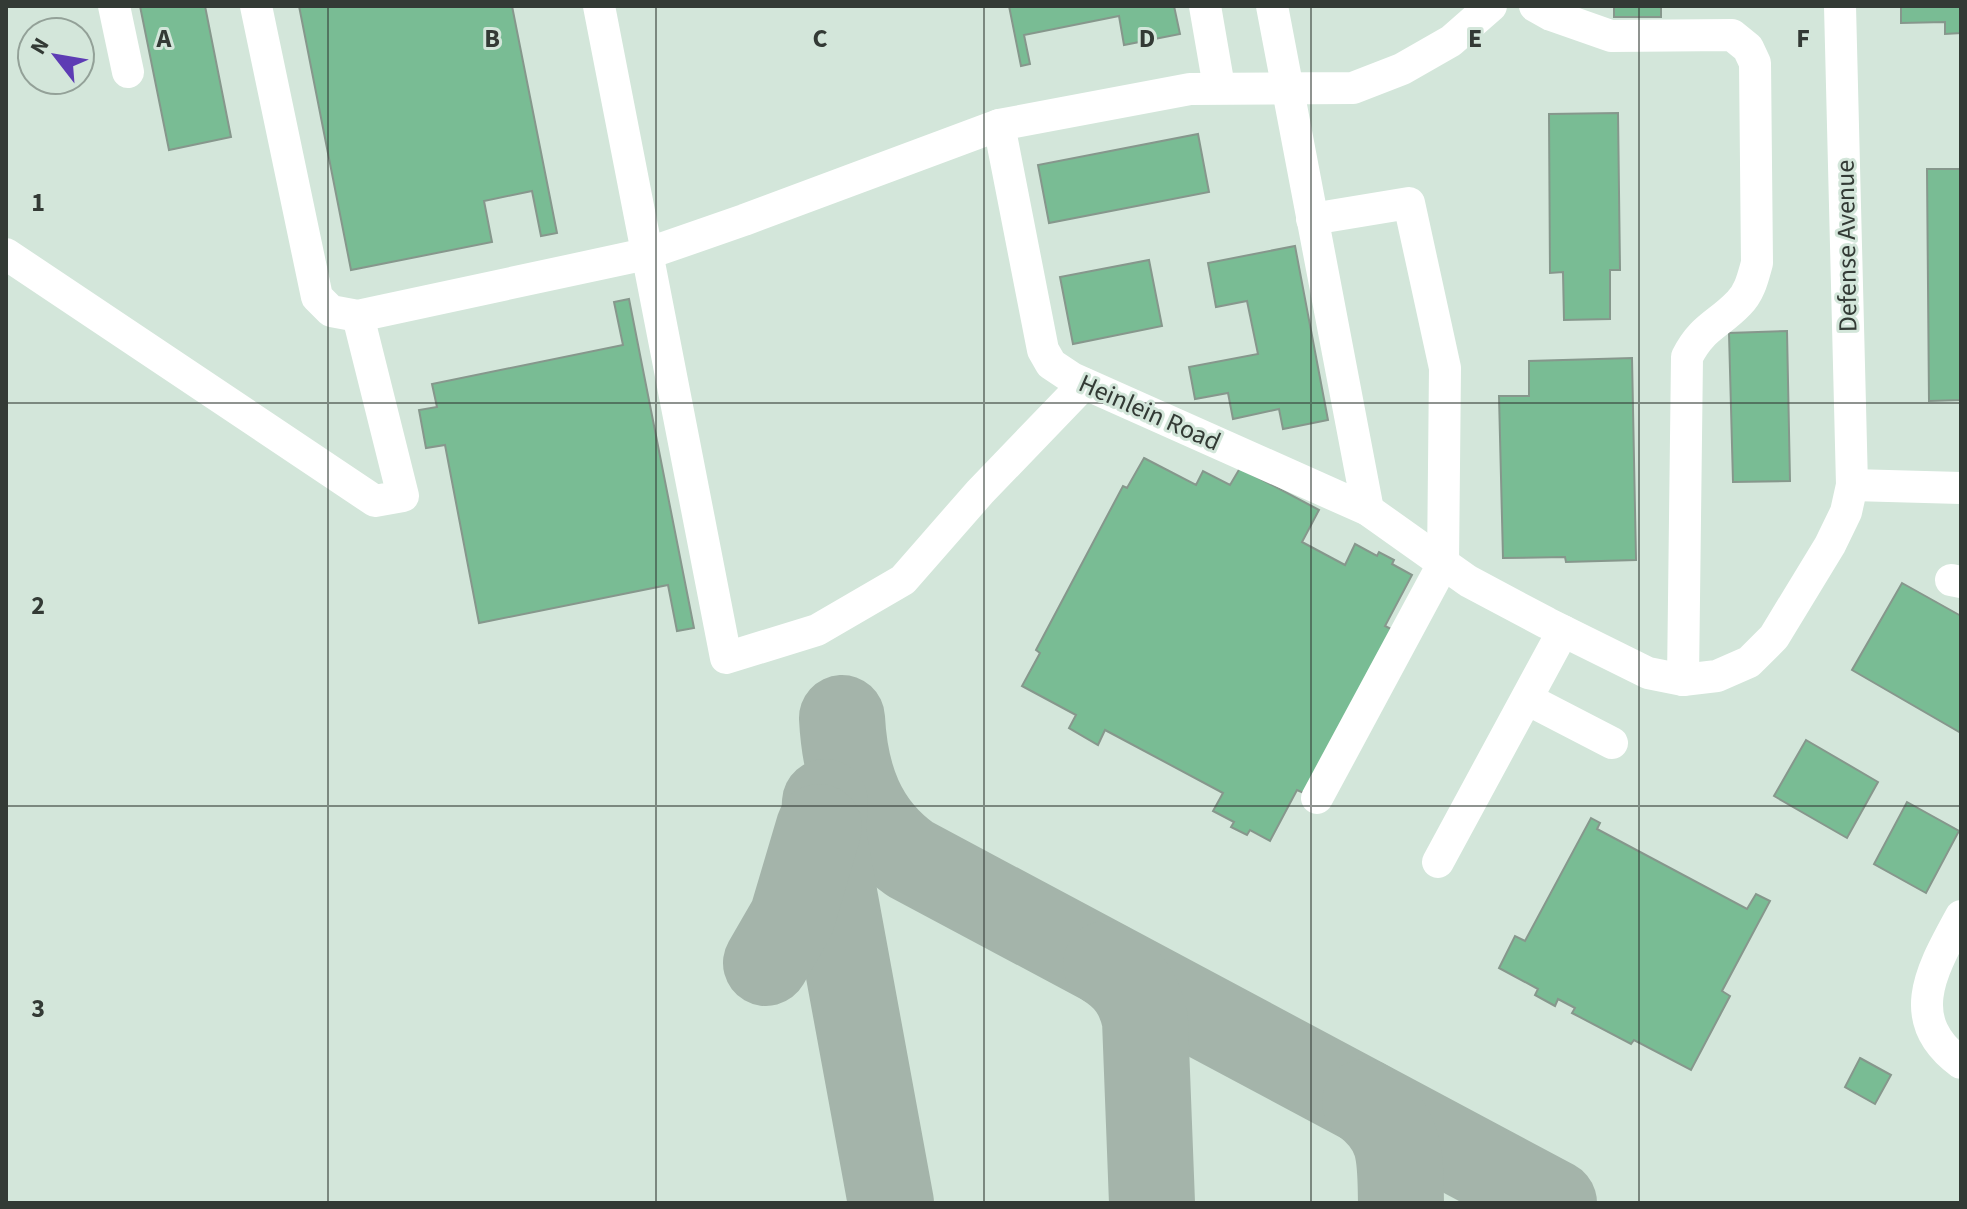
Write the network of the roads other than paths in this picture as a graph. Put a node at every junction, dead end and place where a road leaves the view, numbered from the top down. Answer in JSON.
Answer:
{"nodes":[{"id":1,"x":114,"y":6,"type":"edge"},
{"id":2,"x":256,"y":6,"type":"edge"},
{"id":3,"x":599,"y":6,"type":"edge"},
{"id":4,"x":1205,"y":6,"type":"edge"},
{"id":5,"x":1272,"y":6,"type":"edge"},
{"id":6,"x":1491,"y":6,"type":"edge"},
{"id":7,"x":1535,"y":6,"type":"edge"},
{"id":8,"x":1840,"y":6,"type":"edge"},
{"id":9,"x":128,"y":72,"type":"dead end"},
{"id":10,"x":1219,"y":87,"type":"junction"},
{"id":11,"x":1288,"y":89,"type":"junction"},
{"id":12,"x":999,"y":125,"type":"junction"},
{"id":13,"x":1312,"y":219,"type":"junction"},
{"id":14,"x":6,"y":254,"type":"edge"},
{"id":15,"x":646,"y":254,"type":"junction"},
{"id":16,"x":358,"y":316,"type":"junction"},
{"id":17,"x":1084,"y":384,"type":"junction"},
{"id":18,"x":1852,"y":485,"type":"junction"},
{"id":19,"x":1961,"y":488,"type":"edge"},
{"id":20,"x":1368,"y":510,"type":"junction"},
{"id":21,"x":1443,"y":564,"type":"junction"},
{"id":22,"x":1563,"y":631,"type":"junction"},
{"id":23,"x":1683,"y":680,"type":"junction"},
{"id":24,"x":1527,"y":699,"type":"junction"},
{"id":25,"x":1612,"y":743,"type":"dead end"},
{"id":26,"x":1317,"y":798,"type":"dead end"},
{"id":27,"x":1438,"y":862,"type":"dead end"},
{"id":28,"x":1961,"y":916,"type":"edge"},
{"id":29,"x":1961,"y":1063,"type":"edge"}],
"edges":[{"from":1,"to":9,"type":"street"},
{"from":2,"to":16,"type":"street"},
{"from":3,"to":15,"type":"street"},
{"from":4,"to":10,"type":"street"},
{"from":5,"to":11,"type":"street"},
{"from":6,"to":11,"type":"street"},
{"from":7,"to":23,"type":"street"},
{"from":8,"to":18,"type":"street","name":"Defense Avenue"},
{"from":10,"to":11,"type":"street"},
{"from":10,"to":12,"type":"street"},
{"from":11,"to":13,"type":"street"},
{"from":12,"to":15,"type":"street"},
{"from":12,"to":17,"type":"street","name":"Heinlein Road"},
{"from":13,"to":20,"type":"street"},
{"from":13,"to":21,"type":"street"},
{"from":14,"to":16,"type":"street"},
{"from":15,"to":16,"type":"street"},
{"from":15,"to":17,"type":"street"},
{"from":17,"to":20,"type":"street","name":"Heinlein Road"},
{"from":18,"to":19,"type":"street"},
{"from":18,"to":23,"type":"street","name":"Heinlein Road"},
{"from":20,"to":21,"type":"street","name":"Heinlein Road"},
{"from":21,"to":22,"type":"street","name":"Heinlein Road"},
{"from":21,"to":26,"type":"street"},
{"from":22,"to":23,"type":"street","name":"Heinlein Road"},
{"from":22,"to":24,"type":"street"},
{"from":24,"to":25,"type":"street"},
{"from":24,"to":27,"type":"street"},
{"from":28,"to":29,"type":"street"}]}
